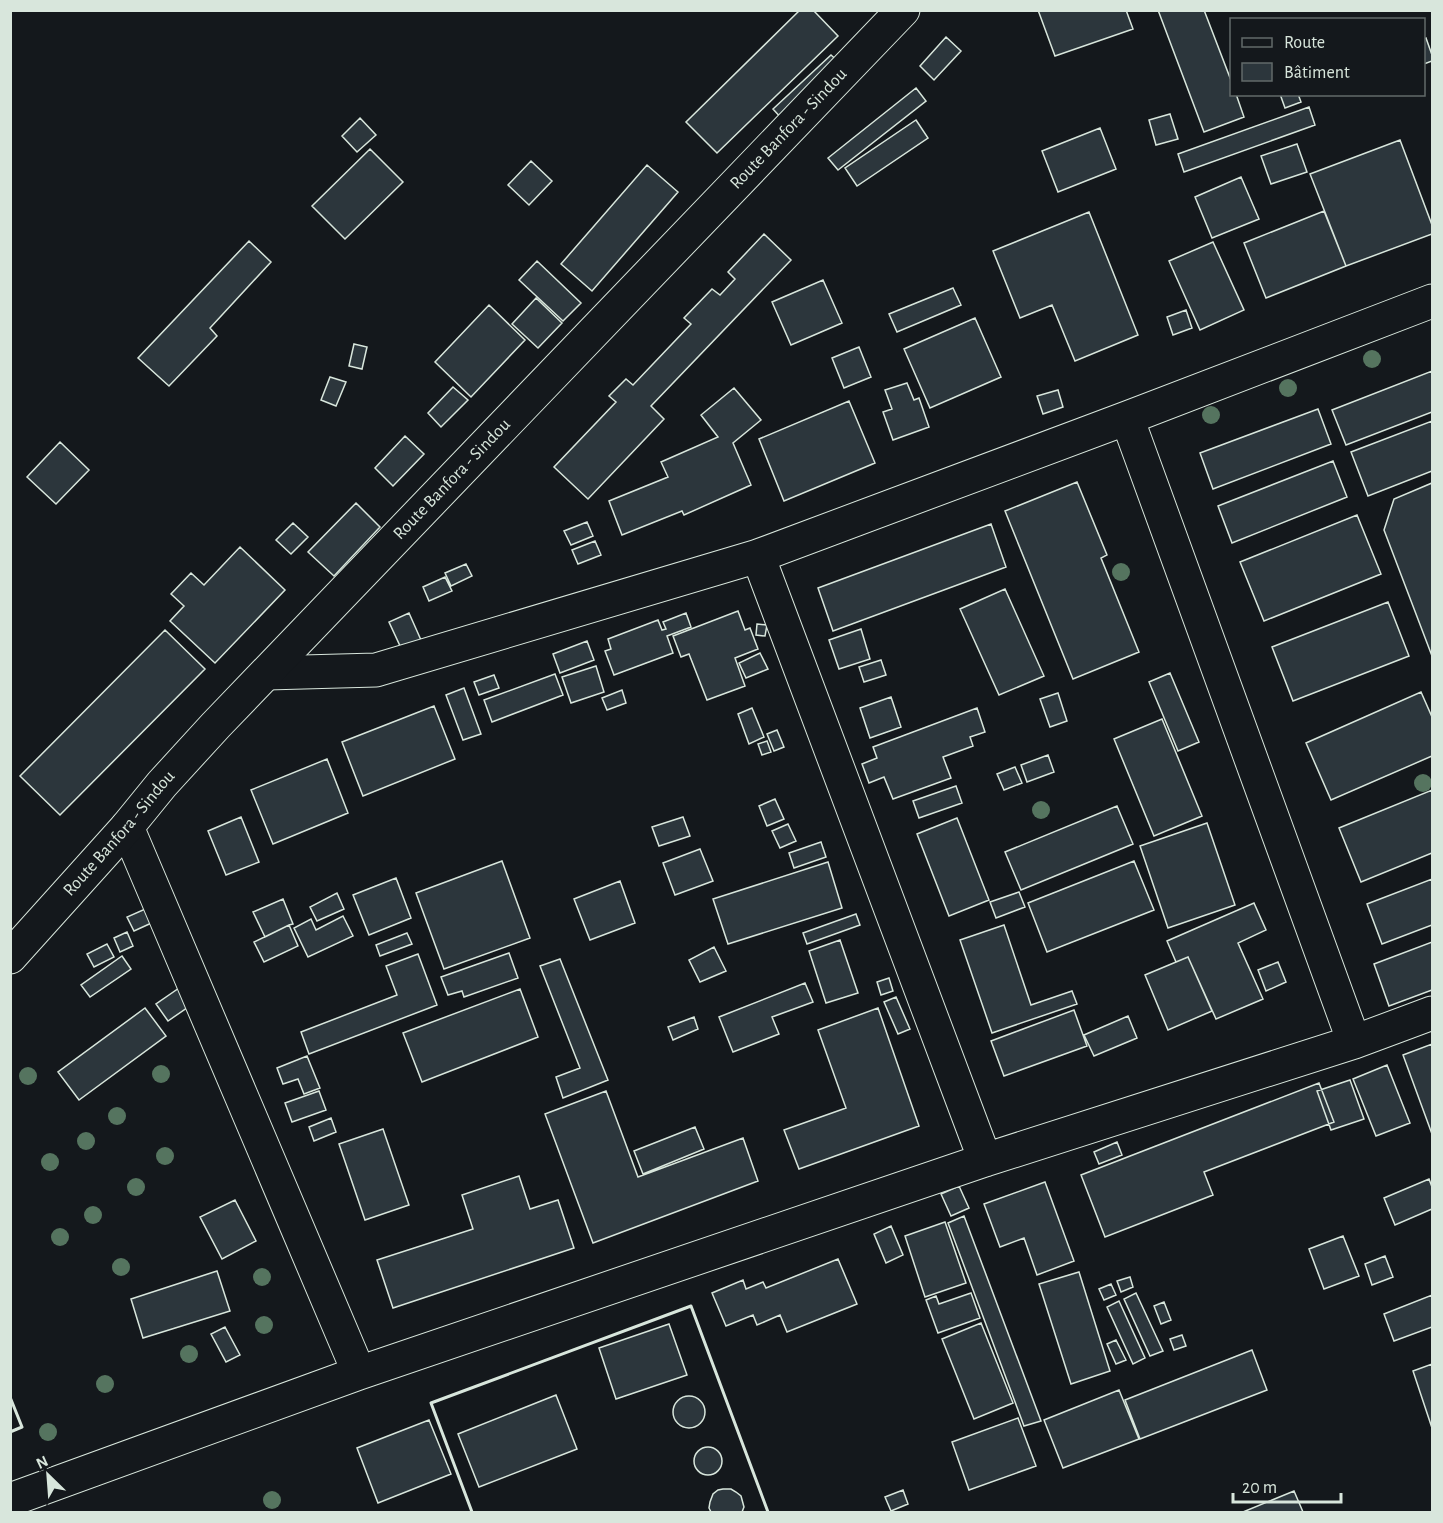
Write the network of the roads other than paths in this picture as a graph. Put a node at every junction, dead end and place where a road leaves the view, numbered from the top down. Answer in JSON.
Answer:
{"nodes":[{"id":1,"x":903,"y":10,"type":"edge"},
{"id":2,"x":1432,"y":301,"type":"edge"},
{"id":3,"x":1127,"y":418,"type":"junction"},
{"id":4,"x":758,"y":556,"type":"junction"},
{"id":5,"x":267,"y":673,"type":"junction"},
{"id":6,"x":127,"y":827,"type":"junction"},
{"id":7,"x":10,"y":957,"type":"edge"},
{"id":8,"x":1432,"y":1013,"type":"edge"},
{"id":9,"x":1354,"y":1042,"type":"junction"},
{"id":10,"x":985,"y":1160,"type":"junction"},
{"id":11,"x":359,"y":1373,"type":"junction"},
{"id":12,"x":10,"y":1500,"type":"edge"}],
"edges":[{"from":1,"to":5,"type":"street","name":"Route Banfora - Sindou"},
{"from":2,"to":3,"type":"street"},
{"from":3,"to":4,"type":"street"},
{"from":3,"to":9,"type":"street"},
{"from":4,"to":5,"type":"street"},
{"from":4,"to":10,"type":"street"},
{"from":5,"to":6,"type":"street","name":"Route Banfora - Sindou"},
{"from":6,"to":7,"type":"street","name":"Route Banfora - Sindou"},
{"from":6,"to":11,"type":"street"},
{"from":8,"to":9,"type":"street"},
{"from":9,"to":10,"type":"street"},
{"from":10,"to":11,"type":"street"},
{"from":11,"to":12,"type":"street"}]}
